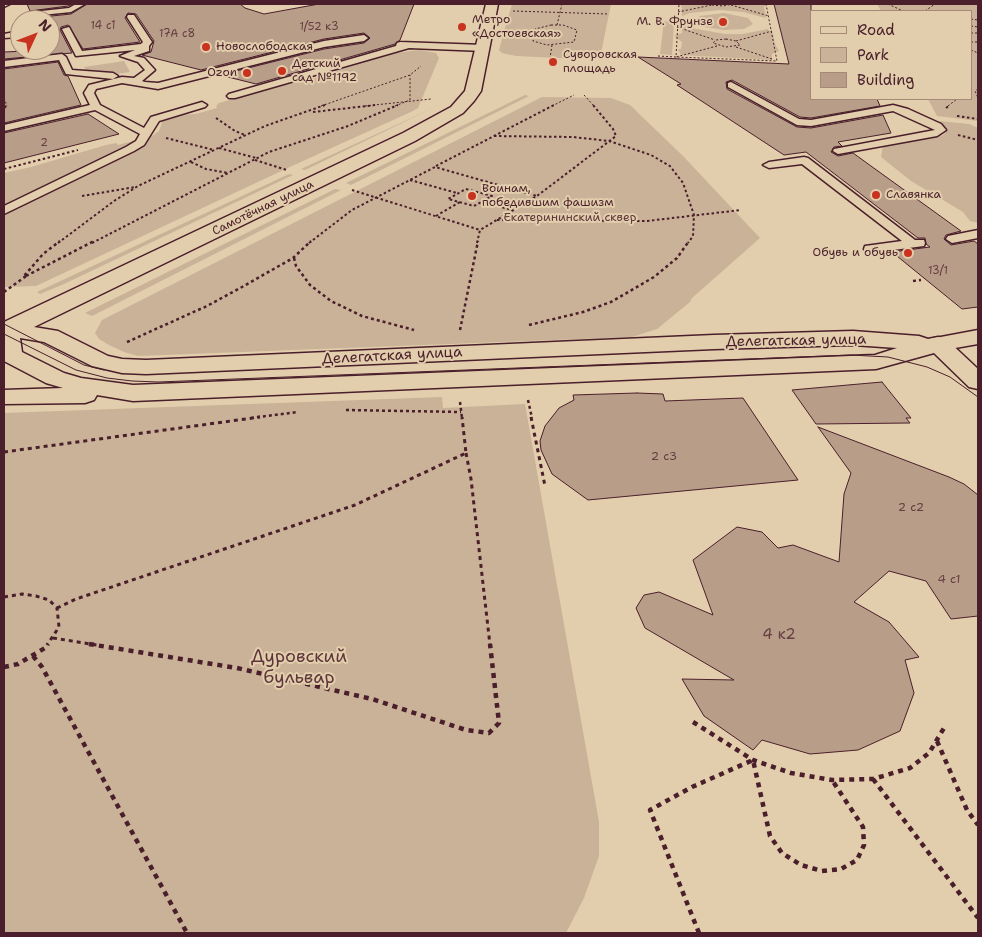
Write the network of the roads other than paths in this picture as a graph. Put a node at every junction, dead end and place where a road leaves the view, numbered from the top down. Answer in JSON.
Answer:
{"nodes":[{"id":1,"x":81,"y":4,"type":"edge"},
{"id":2,"x":492,"y":4,"type":"edge"},
{"id":3,"x":60,"y":11,"type":"edge"},
{"id":4,"x":66,"y":17,"type":"dead end"},
{"id":5,"x":131,"y":17,"type":"dead end"},
{"id":6,"x":364,"y":38,"type":"dead end"},
{"id":7,"x":398,"y":44,"type":"dead end"},
{"id":8,"x":410,"y":45,"type":"junction"},
{"id":9,"x":144,"y":46,"type":"junction"},
{"id":10,"x":484,"y":48,"type":"junction"},
{"id":11,"x":4,"y":64,"type":"edge"},
{"id":12,"x":137,"y":80,"type":"junction"},
{"id":13,"x":731,"y":85,"type":"dead end"},
{"id":14,"x":232,"y":96,"type":"dead end"},
{"id":15,"x":891,"y":104,"type":"edge"},
{"id":16,"x":199,"y":105,"type":"road end"},
{"id":17,"x":96,"y":107,"type":"junction"},
{"id":18,"x":4,"y":128,"type":"edge"},
{"id":19,"x":146,"y":133,"type":"junction"},
{"id":20,"x":838,"y":151,"type":"dead end"},
{"id":21,"x":811,"y":156,"type":"dead end"},
{"id":22,"x":4,"y":210,"type":"edge"},
{"id":23,"x":978,"y":234,"type":"edge"},
{"id":24,"x":952,"y":239,"type":"dead end"},
{"id":25,"x":870,"y":249,"type":"dead end"},
{"id":26,"x":5,"y":331,"type":"edge"},
{"id":27,"x":978,"y":338,"type":"edge"},
{"id":28,"x":938,"y":344,"type":"junction"},
{"id":29,"x":978,"y":382,"type":"edge"},
{"id":30,"x":133,"y":393,"type":"junction"},
{"id":31,"x":4,"y":397,"type":"edge"}],
"edges":[{"from":1,"to":3,"type":"lane"},
{"from":2,"to":10,"type":"main road"},
{"from":4,"to":9,"type":"lane"},
{"from":5,"to":9,"type":"lane"},
{"from":6,"to":12,"type":"lane"},
{"from":7,"to":8,"type":"lane"},
{"from":8,"to":10,"type":"lane"},
{"from":8,"to":14,"type":"lane"},
{"from":9,"to":12,"type":"lane"},
{"from":10,"to":26,"type":"main road","name":"Самотёчная улица"},
{"from":11,"to":12,"type":"lane"},
{"from":12,"to":17,"type":"lane"},
{"from":13,"to":15,"type":"lane"},
{"from":15,"to":20,"type":"lane"},
{"from":16,"to":19,"type":"lane"},
{"from":17,"to":18,"type":"lane"},
{"from":17,"to":19,"type":"lane"},
{"from":19,"to":22,"type":"lane"},
{"from":21,"to":25,"type":"lane"},
{"from":23,"to":24,"type":"lane"},
{"from":26,"to":28,"type":"main road","name":"Делегатская улица"},
{"from":26,"to":30,"type":"main road","name":"Делегатская улица"},
{"from":27,"to":28,"type":"main road"},
{"from":28,"to":29,"type":"main road"},
{"from":28,"to":30,"type":"main road","name":"Делегатская улица"},
{"from":30,"to":31,"type":"main road","name":"Делегатская улица"}]}
